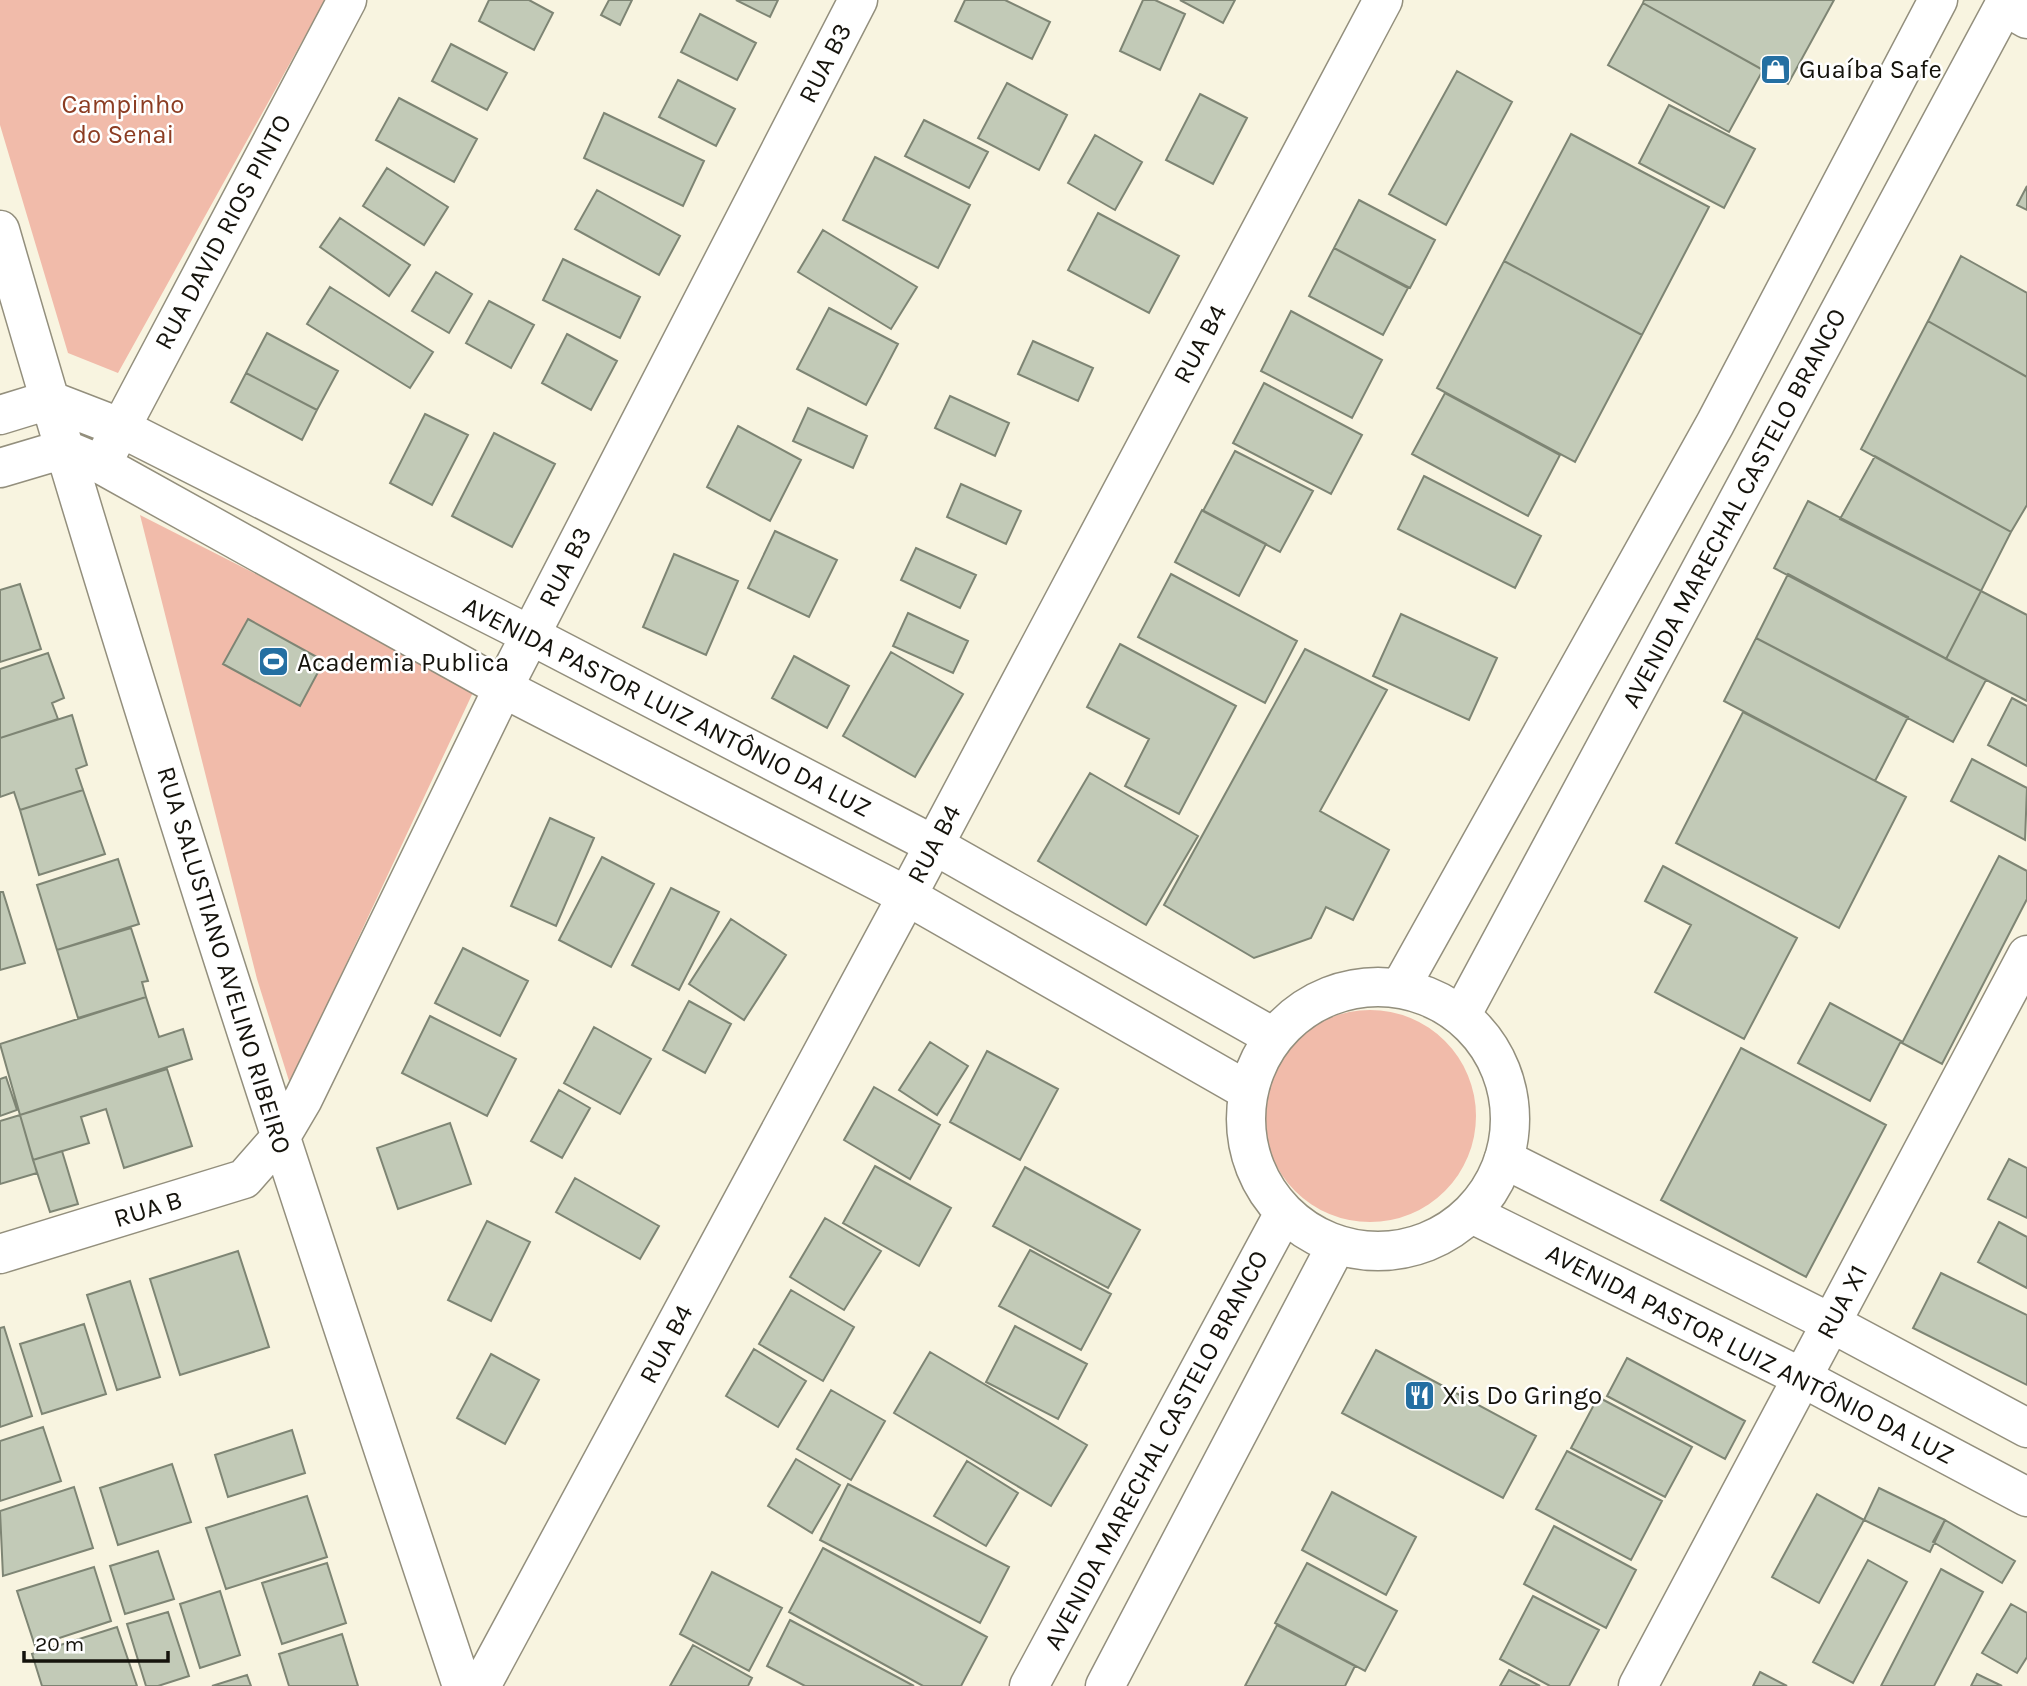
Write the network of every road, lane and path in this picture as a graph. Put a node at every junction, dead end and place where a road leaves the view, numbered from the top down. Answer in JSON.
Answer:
{"nodes":[{"id":1,"x":347,"y":0,"type":"edge"},
{"id":2,"x":858,"y":0,"type":"edge"},
{"id":3,"x":1383,"y":0,"type":"edge"},
{"id":4,"x":1938,"y":0,"type":"edge"},
{"id":5,"x":2012,"y":8,"type":"edge"},
{"id":6,"x":0,"y":230,"type":"edge"},
{"id":7,"x":49,"y":400,"type":"junction"},
{"id":8,"x":0,"y":415,"type":"edge"},
{"id":9,"x":119,"y":427,"type":"junction"},
{"id":10,"x":64,"y":449,"type":"junction"},
{"id":11,"x":102,"y":465,"type":"junction"},
{"id":12,"x":0,"y":468,"type":"edge"},
{"id":13,"x":530,"y":635,"type":"junction"},
{"id":14,"x":503,"y":688,"type":"junction"},
{"id":15,"x":934,"y":845,"type":"junction"},
{"id":16,"x":907,"y":897,"type":"junction"},
{"id":17,"x":2027,"y":954,"type":"edge"},
{"id":18,"x":1400,"y":988,"type":"junction"},
{"id":19,"x":1461,"y":1016,"type":"junction"},
{"id":20,"x":1273,"y":1037,"type":"junction"},
{"id":21,"x":1248,"y":1091,"type":"junction"},
{"id":22,"x":280,"y":1138,"type":"junction"},
{"id":23,"x":1504,"y":1158,"type":"junction"},
{"id":24,"x":1284,"y":1213,"type":"junction"},
{"id":25,"x":1472,"y":1214,"type":"junction"},
{"id":26,"x":1336,"y":1245,"type":"junction"},
{"id":27,"x":0,"y":1254,"type":"edge"},
{"id":28,"x":1831,"y":1323,"type":"junction"},
{"id":29,"x":1801,"y":1377,"type":"junction"},
{"id":30,"x":2027,"y":1428,"type":"edge"},
{"id":31,"x":2027,"y":1497,"type":"edge"},
{"id":32,"x":462,"y":1686,"type":"edge"},
{"id":33,"x":481,"y":1686,"type":"edge"},
{"id":34,"x":1029,"y":1686,"type":"edge"},
{"id":35,"x":1105,"y":1686,"type":"edge"},
{"id":36,"x":1638,"y":1686,"type":"edge"}],
"edges":[{"from":1,"to":9,"type":"street","name":"RUA DAVID RIOS PINTO"},
{"from":2,"to":13,"type":"street","name":"RUA B3"},
{"from":3,"to":15,"type":"street","name":"RUA B4"},
{"from":4,"to":18,"type":"street"},
{"from":5,"to":19,"type":"street","name":"AVENIDA MARECHAL CASTELO BRANCO"},
{"from":6,"to":7,"type":"street","name":"RUA SALUSTIANO AVELINO RIBEIRO"},
{"from":7,"to":8,"type":"street"},
{"from":7,"to":9,"type":"street","name":"AVENIDA PASTOR LUIZ ANTÔNIO DA LUZ"},
{"from":7,"to":10,"type":"street","name":"RUA SALUSTIANO AVELINO RIBEIRO"},
{"from":9,"to":11,"type":"street","name":"RUA DAVID RIOS PINTO"},
{"from":9,"to":13,"type":"street","name":"AVENIDA PASTOR LUIZ ANTÔNIO DA LUZ"},
{"from":10,"to":11,"type":"street","name":"AVENIDA PASTOR LUIZ ANTÔNIO DA LUZ"},
{"from":10,"to":12,"type":"street"},
{"from":10,"to":22,"type":"street","name":"RUA SALUSTIANO AVELINO RIBEIRO"},
{"from":11,"to":14,"type":"street","name":"AVENIDA PASTOR LUIZ ANTÔNIO DA LUZ"},
{"from":13,"to":14,"type":"street","name":"RUA B3"},
{"from":13,"to":15,"type":"street","name":"AVENIDA PASTOR LUIZ ANTÔNIO DA LUZ"},
{"from":14,"to":16,"type":"street","name":"AVENIDA PASTOR LUIZ ANTÔNIO DA LUZ"},
{"from":14,"to":22,"type":"street","name":"RUA B3"},
{"from":15,"to":16,"type":"street","name":"RUA B4"},
{"from":15,"to":20,"type":"street","name":"AVENIDA PASTOR LUIZ ANTÔNIO DA LUZ"},
{"from":16,"to":21,"type":"street","name":"AVENIDA PASTOR LUIZ ANTÔNIO DA LUZ"},
{"from":16,"to":33,"type":"street","name":"RUA B4"},
{"from":17,"to":28,"type":"street","name":"RUA X1"},
{"from":18,"to":19,"type":"street"},
{"from":18,"to":20,"type":"street"},
{"from":19,"to":23,"type":"street"},
{"from":20,"to":21,"type":"street"},
{"from":21,"to":24,"type":"street"},
{"from":22,"to":27,"type":"street","name":"RUA B"},
{"from":22,"to":32,"type":"street","name":"RUA SALUSTIANO AVELINO RIBEIRO"},
{"from":23,"to":25,"type":"street"},
{"from":23,"to":28,"type":"street"},
{"from":24,"to":26,"type":"street"},
{"from":24,"to":34,"type":"street","name":"AVENIDA MARECHAL CASTELO BRANCO"},
{"from":25,"to":26,"type":"street"},
{"from":25,"to":29,"type":"street","name":"AVENIDA PASTOR LUIZ ANTÔNIO DA LUZ"},
{"from":26,"to":35,"type":"street"},
{"from":28,"to":29,"type":"street","name":"RUA X1"},
{"from":28,"to":30,"type":"street"},
{"from":29,"to":31,"type":"street","name":"AVENIDA PASTOR LUIZ ANTÔNIO DA LUZ"},
{"from":29,"to":36,"type":"street","name":"RUA X1"}]}
